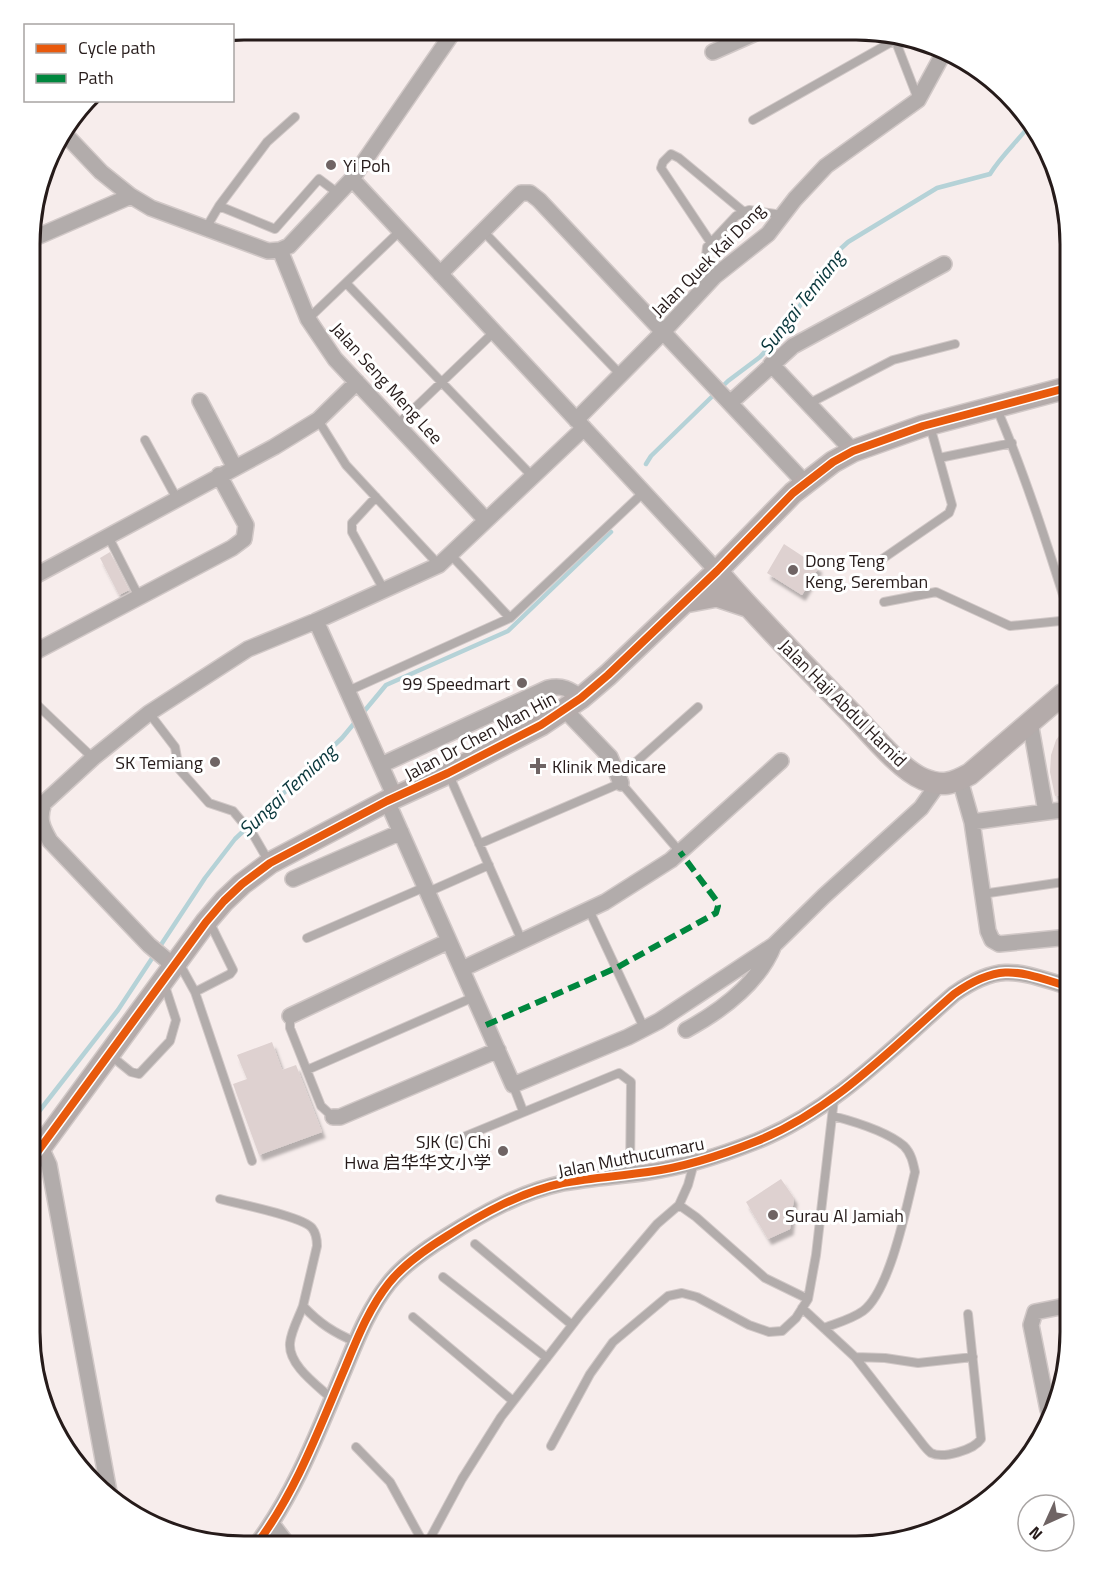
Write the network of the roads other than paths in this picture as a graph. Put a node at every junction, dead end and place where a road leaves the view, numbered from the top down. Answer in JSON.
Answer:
{"nodes":[{"id":1,"x":448,"y":40,"type":"edge"},
{"id":2,"x":740,"y":40,"type":"edge"},
{"id":3,"x":886,"y":43,"type":"edge"},
{"id":4,"x":897,"y":45,"type":"edge"},
{"id":5,"x":713,"y":52,"type":"dead end"},
{"id":6,"x":940,"y":59,"type":"edge"},
{"id":7,"x":918,"y":100,"type":"junction"},
{"id":8,"x":295,"y":117,"type":"dead end"},
{"id":9,"x":753,"y":120,"type":"dead end"},
{"id":10,"x":70,"y":139,"type":"edge"},
{"id":11,"x":352,"y":180,"type":"junction"},
{"id":12,"x":339,"y":194,"type":"junction"},
{"id":13,"x":131,"y":196,"type":"junction"},
{"id":14,"x":219,"y":206,"type":"junction"},
{"id":15,"x":744,"y":212,"type":"junction"},
{"id":16,"x":782,"y":215,"type":"junction"},
{"id":17,"x":206,"y":228,"type":"junction"},
{"id":18,"x":400,"y":231,"type":"junction"},
{"id":19,"x":483,"y":231,"type":"junction"},
{"id":20,"x":41,"y":235,"type":"edge"},
{"id":21,"x":711,"y":243,"type":"junction"},
{"id":22,"x":280,"y":250,"type":"junction"},
{"id":23,"x":944,"y":264,"type":"dead end"},
{"id":24,"x":440,"y":274,"type":"junction"},
{"id":25,"x":715,"y":276,"type":"junction"},
{"id":26,"x":346,"y":283,"type":"junction"},
{"id":27,"x":308,"y":319,"type":"junction"},
{"id":28,"x":494,"y":332,"type":"junction"},
{"id":29,"x":663,"y":332,"type":"junction"},
{"id":30,"x":955,"y":344,"type":"dead end"},
{"id":31,"x":771,"y":364,"type":"junction"},
{"id":32,"x":621,"y":375,"type":"junction"},
{"id":33,"x":357,"y":382,"type":"junction"},
{"id":34,"x":442,"y":382,"type":"junction"},
{"id":35,"x":1060,"y":390,"type":"edge"},
{"id":36,"x":727,"y":400,"type":"junction"},
{"id":37,"x":200,"y":401,"type":"dead end"},
{"id":38,"x":808,"y":404,"type":"junction"},
{"id":39,"x":997,"y":408,"type":"junction"},
{"id":40,"x":318,"y":420,"type":"junction"},
{"id":41,"x":580,"y":424,"type":"junction"},
{"id":42,"x":397,"y":425,"type":"junction"},
{"id":43,"x":930,"y":425,"type":"junction"},
{"id":44,"x":145,"y":440,"type":"dead end"},
{"id":45,"x":1012,"y":443,"type":"junction"},
{"id":46,"x":853,"y":451,"type":"junction"},
{"id":47,"x":939,"y":458,"type":"junction"},
{"id":48,"x":235,"y":468,"type":"junction"},
{"id":49,"x":219,"y":475,"type":"junction"},
{"id":50,"x":533,"y":477,"type":"junction"},
{"id":51,"x":805,"y":483,"type":"junction"},
{"id":52,"x":644,"y":492,"type":"junction"},
{"id":53,"x":376,"y":496,"type":"junction"},
{"id":54,"x":177,"y":499,"type":"junction"},
{"id":55,"x":486,"y":520,"type":"junction"},
{"id":56,"x":108,"y":536,"type":"junction"},
{"id":57,"x":746,"y":542,"type":"junction"},
{"id":58,"x":444,"y":560,"type":"junction"},
{"id":59,"x":875,"y":564,"type":"dead end"},
{"id":60,"x":717,"y":571,"type":"junction"},
{"id":61,"x":40,"y":573,"type":"edge"},
{"id":62,"x":1060,"y":585,"type":"edge"},
{"id":63,"x":384,"y":590,"type":"junction"},
{"id":64,"x":139,"y":597,"type":"junction"},
{"id":65,"x":884,"y":602,"type":"dead end"},
{"id":66,"x":684,"y":603,"type":"junction"},
{"id":67,"x":748,"y":607,"type":"junction"},
{"id":68,"x":510,"y":618,"type":"junction"},
{"id":69,"x":1060,"y":620,"type":"edge"},
{"id":70,"x":316,"y":621,"type":"junction"},
{"id":71,"x":40,"y":649,"type":"edge"},
{"id":72,"x":348,"y":691,"type":"junction"},
{"id":73,"x":1060,"y":697,"type":"edge"},
{"id":74,"x":573,"y":704,"type":"junction"},
{"id":75,"x":698,"y":707,"type":"dead end"},
{"id":76,"x":40,"y":708,"type":"edge"},
{"id":77,"x":149,"y":713,"type":"junction"},
{"id":78,"x":1030,"y":722,"type":"junction"},
{"id":79,"x":93,"y":758,"type":"junction"},
{"id":80,"x":781,"y":761,"type":"dead end"},
{"id":81,"x":381,"y":765,"type":"junction"},
{"id":82,"x":448,"y":773,"type":"junction"},
{"id":83,"x":620,"y":780,"type":"junction"},
{"id":84,"x":960,"y":780,"type":"junction"},
{"id":85,"x":938,"y":784,"type":"junction"},
{"id":86,"x":391,"y":799,"type":"junction"},
{"id":87,"x":40,"y":808,"type":"edge"},
{"id":88,"x":1059,"y":810,"type":"edge"},
{"id":89,"x":1046,"y":812,"type":"junction"},
{"id":90,"x":972,"y":822,"type":"junction"},
{"id":91,"x":40,"y":823,"type":"edge"},
{"id":92,"x":401,"y":831,"type":"junction"},
{"id":93,"x":479,"y":844,"type":"junction"},
{"id":94,"x":680,"y":852,"type":"junction"},
{"id":95,"x":270,"y":863,"type":"junction"},
{"id":96,"x":489,"y":865,"type":"junction"},
{"id":97,"x":293,"y":879,"type":"dead end"},
{"id":98,"x":1059,"y":883,"type":"edge"},
{"id":99,"x":426,"y":890,"type":"junction"},
{"id":100,"x":981,"y":895,"type":"junction"},
{"id":101,"x":589,"y":910,"type":"junction"},
{"id":102,"x":208,"y":920,"type":"junction"},
{"id":103,"x":307,"y":938,"type":"dead end"},
{"id":104,"x":1059,"y":938,"type":"edge"},
{"id":105,"x":449,"y":941,"type":"junction"},
{"id":106,"x":522,"y":941,"type":"junction"},
{"id":107,"x":774,"y":945,"type":"junction"},
{"id":108,"x":170,"y":967,"type":"junction"},
{"id":109,"x":462,"y":969,"type":"junction"},
{"id":110,"x":1059,"y":984,"type":"edge"},
{"id":111,"x":195,"y":992,"type":"junction"},
{"id":112,"x":474,"y":997,"type":"junction"},
{"id":113,"x":290,"y":1016,"type":"joint"},
{"id":114,"x":644,"y":1028,"type":"junction"},
{"id":115,"x":686,"y":1030,"type":"dead end"},
{"id":116,"x":498,"y":1050,"type":"junction"},
{"id":117,"x":110,"y":1054,"type":"junction"},
{"id":118,"x":307,"y":1070,"type":"junction"},
{"id":119,"x":513,"y":1085,"type":"junction"},
{"id":120,"x":835,"y":1097,"type":"junction"},
{"id":121,"x":523,"y":1111,"type":"junction"},
{"id":122,"x":832,"y":1116,"type":"junction"},
{"id":123,"x":333,"y":1117,"type":"joint"},
{"id":124,"x":456,"y":1140,"type":"dead end"},
{"id":125,"x":40,"y":1144,"type":"edge"},
{"id":126,"x":40,"y":1157,"type":"edge"},
{"id":127,"x":252,"y":1161,"type":"dead end"},
{"id":128,"x":694,"y":1163,"type":"junction"},
{"id":129,"x":630,"y":1174,"type":"junction"},
{"id":130,"x":220,"y":1199,"type":"dead end"},
{"id":131,"x":679,"y":1205,"type":"junction"},
{"id":132,"x":475,"y":1244,"type":"dead end"},
{"id":133,"x":443,"y":1278,"type":"dead end"},
{"id":134,"x":808,"y":1299,"type":"junction"},
{"id":135,"x":303,"y":1306,"type":"junction"},
{"id":136,"x":1059,"y":1307,"type":"edge"},
{"id":137,"x":802,"y":1308,"type":"junction"},
{"id":138,"x":968,"y":1314,"type":"dead end"},
{"id":139,"x":413,"y":1317,"type":"dead end"},
{"id":140,"x":572,"y":1325,"type":"junction"},
{"id":141,"x":824,"y":1328,"type":"junction"},
{"id":142,"x":356,"y":1342,"type":"junction"},
{"id":143,"x":855,"y":1357,"type":"junction"},
{"id":144,"x":973,"y":1357,"type":"junction"},
{"id":145,"x":547,"y":1358,"type":"junction"},
{"id":146,"x":332,"y":1399,"type":"junction"},
{"id":147,"x":513,"y":1401,"type":"junction"},
{"id":148,"x":1047,"y":1403,"type":"edge"},
{"id":149,"x":551,"y":1446,"type":"dead end"},
{"id":150,"x":356,"y":1447,"type":"dead end"},
{"id":151,"x":107,"y":1483,"type":"edge"},
{"id":152,"x":272,"y":1524,"type":"junction"},
{"id":153,"x":263,"y":1536,"type":"edge"},
{"id":154,"x":281,"y":1536,"type":"edge"},
{"id":155,"x":420,"y":1536,"type":"edge"},
{"id":156,"x":432,"y":1536,"type":"edge"}],
"edges":[{"from":1,"to":11,"type":"street"},
{"from":2,"to":5,"type":"street"},
{"from":3,"to":9,"type":"lane"},
{"from":4,"to":7,"type":"lane"},
{"from":6,"to":7,"type":"street","name":"Jalan Quek Kai Dong"},
{"from":7,"to":16,"type":"street","name":"Jalan Quek Kai Dong"},
{"from":8,"to":14,"type":"lane"},
{"from":10,"to":13,"type":"street"},
{"from":11,"to":12,"type":"street"},
{"from":11,"to":18,"type":"street"},
{"from":12,"to":14,"type":"lane"},
{"from":12,"to":22,"type":"street"},
{"from":13,"to":17,"type":"street"},
{"from":13,"to":20,"type":"street"},
{"from":14,"to":17,"type":"lane"},
{"from":15,"to":16,"type":"lane"},
{"from":15,"to":21,"type":"lane"},
{"from":15,"to":21,"type":"lane"},
{"from":16,"to":25,"type":"street","name":"Jalan Quek Kai Dong"},
{"from":17,"to":22,"type":"street"},
{"from":18,"to":24,"type":"street"},
{"from":18,"to":26,"type":"lane"},
{"from":19,"to":24,"type":"street"},
{"from":19,"to":29,"type":"street"},
{"from":19,"to":32,"type":"lane"},
{"from":21,"to":25,"type":"lane"},
{"from":22,"to":27,"type":"street","name":"Jalan Seng Meng Lee"},
{"from":23,"to":31,"type":"street"},
{"from":24,"to":28,"type":"street"},
{"from":25,"to":29,"type":"street","name":"Jalan Quek Kai Dong"},
{"from":26,"to":27,"type":"lane"},
{"from":26,"to":34,"type":"lane"},
{"from":27,"to":33,"type":"street","name":"Jalan Seng Meng Lee"},
{"from":28,"to":34,"type":"lane"},
{"from":28,"to":41,"type":"street"},
{"from":29,"to":32,"type":"street","name":"Jalan Quek Kai Dong"},
{"from":29,"to":36,"type":"street"},
{"from":30,"to":38,"type":"lane"},
{"from":31,"to":36,"type":"street"},
{"from":31,"to":38,"type":"street"},
{"from":32,"to":41,"type":"street","name":"Jalan Quek Kai Dong"},
{"from":33,"to":40,"type":"street"},
{"from":33,"to":42,"type":"street","name":"Jalan Seng Meng Lee"},
{"from":34,"to":42,"type":"lane"},
{"from":34,"to":50,"type":"lane"},
{"from":35,"to":39,"type":"street","name":"Jalan Dr Chen Man Hin"},
{"from":36,"to":51,"type":"street"},
{"from":37,"to":48,"type":"street"},
{"from":38,"to":46,"type":"street"},
{"from":39,"to":43,"type":"street","name":"Jalan Dr Chen Man Hin"},
{"from":39,"to":45,"type":"lane"},
{"from":40,"to":48,"type":"street"},
{"from":40,"to":53,"type":"lane"},
{"from":41,"to":50,"type":"street","name":"Jalan Quek Kai Dong"},
{"from":41,"to":52,"type":"street"},
{"from":42,"to":55,"type":"street","name":"Jalan Seng Meng Lee"},
{"from":43,"to":46,"type":"street","name":"Jalan Dr Chen Man Hin"},
{"from":43,"to":47,"type":"lane"},
{"from":44,"to":54,"type":"lane"},
{"from":45,"to":47,"type":"lane"},
{"from":45,"to":62,"type":"lane"},
{"from":46,"to":51,"type":"street","name":"Jalan Dr Chen Man Hin"},
{"from":47,"to":59,"type":"lane"},
{"from":48,"to":49,"type":"street"},
{"from":49,"to":54,"type":"street"},
{"from":49,"to":64,"type":"street"},
{"from":50,"to":55,"type":"street","name":"Jalan Quek Kai Dong"},
{"from":51,"to":57,"type":"street","name":"Jalan Dr Chen Man Hin"},
{"from":52,"to":60,"type":"street"},
{"from":52,"to":68,"type":"lane"},
{"from":53,"to":58,"type":"lane"},
{"from":53,"to":63,"type":"lane"},
{"from":54,"to":56,"type":"street"},
{"from":55,"to":58,"type":"street","name":"Jalan Quek Kai Dong"},
{"from":56,"to":61,"type":"street"},
{"from":56,"to":64,"type":"lane"},
{"from":57,"to":60,"type":"street","name":"Jalan Dr Chen Man Hin"},
{"from":57,"to":67,"type":"street"},
{"from":58,"to":63,"type":"street","name":"Jalan Quek Kai Dong"},
{"from":58,"to":68,"type":"lane"},
{"from":60,"to":66,"type":"street","name":"Jalan Dr Chen Man Hin"},
{"from":60,"to":67,"type":"street","name":"Jalan Haji Abdul Hamid"},
{"from":63,"to":70,"type":"street","name":"Jalan Quek Kai Dong"},
{"from":64,"to":71,"type":"street"},
{"from":65,"to":69,"type":"lane"},
{"from":66,"to":67,"type":"street"},
{"from":66,"to":74,"type":"street","name":"Jalan Dr Chen Man Hin"},
{"from":67,"to":85,"type":"street","name":"Jalan Haji Abdul Hamid"},
{"from":68,"to":72,"type":"lane"},
{"from":70,"to":72,"type":"street"},
{"from":70,"to":77,"type":"street","name":"Jalan Quek Kai Dong"},
{"from":72,"to":81,"type":"street"},
{"from":73,"to":78,"type":"street"},
{"from":74,"to":81,"type":"street"},
{"from":74,"to":82,"type":"street","name":"Jalan Dr Chen Man Hin"},
{"from":74,"to":83,"type":"street"},
{"from":75,"to":83,"type":"lane"},
{"from":76,"to":79,"type":"lane"},
{"from":77,"to":79,"type":"street","name":"Jalan Quek Kai Dong"},
{"from":77,"to":95,"type":"lane"},
{"from":78,"to":84,"type":"street"},
{"from":78,"to":89,"type":"street"},
{"from":79,"to":87,"type":"street","name":"Jalan Quek Kai Dong"},
{"from":80,"to":94,"type":"street"},
{"from":81,"to":86,"type":"street"},
{"from":82,"to":86,"type":"street","name":"Jalan Dr Chen Man Hin"},
{"from":82,"to":93,"type":"lane"},
{"from":83,"to":93,"type":"lane"},
{"from":83,"to":94,"type":"lane"},
{"from":84,"to":85,"type":"street"},
{"from":84,"to":90,"type":"street"},
{"from":85,"to":107,"type":"street"},
{"from":86,"to":92,"type":"street"},
{"from":86,"to":95,"type":"street","name":"Jalan Dr Chen Man Hin"},
{"from":88,"to":89,"type":"street"},
{"from":89,"to":90,"type":"street"},
{"from":90,"to":100,"type":"street"},
{"from":91,"to":108,"type":"street"},
{"from":92,"to":97,"type":"street"},
{"from":92,"to":99,"type":"street"},
{"from":93,"to":96,"type":"lane"},
{"from":94,"to":101,"type":"street"},
{"from":95,"to":102,"type":"street","name":"Jalan Dr Chen Man Hin"},
{"from":96,"to":99,"type":"lane"},
{"from":96,"to":106,"type":"lane"},
{"from":98,"to":100,"type":"lane"},
{"from":99,"to":103,"type":"lane"},
{"from":99,"to":105,"type":"street"},
{"from":100,"to":104,"type":"street"},
{"from":101,"to":106,"type":"street"},
{"from":101,"to":114,"type":"lane"},
{"from":102,"to":108,"type":"street","name":"Jalan Dr Chen Man Hin"},
{"from":102,"to":111,"type":"lane"},
{"from":105,"to":109,"type":"street"},
{"from":105,"to":113,"type":"street"},
{"from":106,"to":109,"type":"street"},
{"from":107,"to":114,"type":"street"},
{"from":107,"to":115,"type":"street"},
{"from":108,"to":111,"type":"lane"},
{"from":108,"to":117,"type":"street","name":"Jalan Dr Chen Man Hin"},
{"from":108,"to":117,"type":"lane"},
{"from":109,"to":112,"type":"street"},
{"from":110,"to":120,"type":"street","name":"Jalan Muthucumaru"},
{"from":111,"to":127,"type":"lane"},
{"from":112,"to":116,"type":"street"},
{"from":112,"to":118,"type":"lane"},
{"from":113,"to":118,"type":"lane"},
{"from":114,"to":119,"type":"street"},
{"from":116,"to":119,"type":"street"},
{"from":116,"to":123,"type":"street"},
{"from":117,"to":125,"type":"street","name":"Jalan Dr Chen Man Hin"},
{"from":118,"to":123,"type":"lane"},
{"from":119,"to":121,"type":"lane"},
{"from":120,"to":122,"type":"lane"},
{"from":120,"to":128,"type":"street","name":"Jalan Muthucumaru"},
{"from":121,"to":124,"type":"lane"},
{"from":121,"to":129,"type":"lane"},
{"from":122,"to":134,"type":"lane"},
{"from":122,"to":141,"type":"lane"},
{"from":126,"to":151,"type":"street"},
{"from":128,"to":129,"type":"street","name":"Jalan Muthucumaru"},
{"from":128,"to":131,"type":"lane"},
{"from":129,"to":142,"type":"street","name":"Jalan Muthucumaru"},
{"from":130,"to":135,"type":"lane"},
{"from":131,"to":134,"type":"lane"},
{"from":131,"to":140,"type":"lane"},
{"from":132,"to":140,"type":"lane"},
{"from":133,"to":145,"type":"lane"},
{"from":134,"to":137,"type":"lane"},
{"from":135,"to":142,"type":"lane"},
{"from":135,"to":146,"type":"lane"},
{"from":136,"to":148,"type":"street"},
{"from":137,"to":141,"type":"lane"},
{"from":137,"to":149,"type":"lane"},
{"from":138,"to":144,"type":"lane"},
{"from":139,"to":147,"type":"lane"},
{"from":140,"to":145,"type":"lane"},
{"from":141,"to":143,"type":"lane"},
{"from":142,"to":146,"type":"street","name":"Jalan Muthucumaru"},
{"from":143,"to":144,"type":"lane"},
{"from":143,"to":144,"type":"lane"},
{"from":145,"to":147,"type":"lane"},
{"from":146,"to":152,"type":"street","name":"Jalan Muthucumaru"},
{"from":147,"to":156,"type":"lane"},
{"from":150,"to":155,"type":"lane"},
{"from":152,"to":153,"type":"street","name":"Jalan Muthucumaru"},
{"from":152,"to":154,"type":"street"}]}
